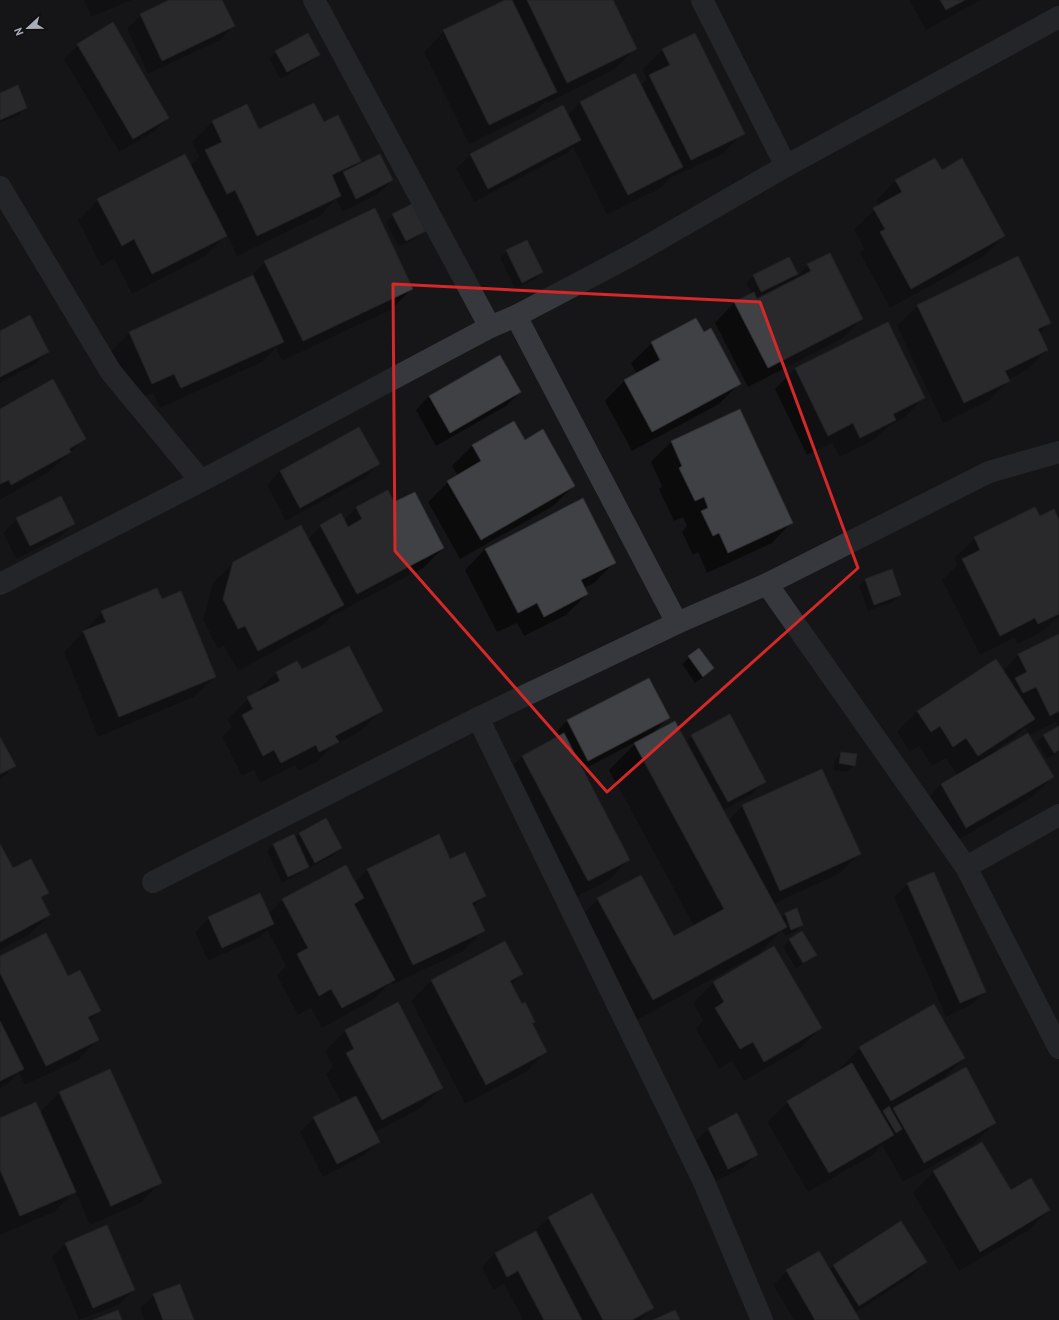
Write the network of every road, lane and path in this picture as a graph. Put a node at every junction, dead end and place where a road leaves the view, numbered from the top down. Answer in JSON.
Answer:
{"nodes":[{"id":1,"x":314,"y":0,"type":"edge"},
{"id":2,"x":702,"y":0,"type":"edge"},
{"id":3,"x":1059,"y":17,"type":"edge"},
{"id":4,"x":786,"y":166,"type":"junction"},
{"id":5,"x":0,"y":187,"type":"edge"},
{"id":6,"x":516,"y":316,"type":"junction"},
{"id":7,"x":490,"y":327,"type":"junction"},
{"id":8,"x":1059,"y":452,"type":"edge"},
{"id":9,"x":201,"y":481,"type":"junction"},
{"id":10,"x":0,"y":584,"type":"edge"},
{"id":11,"x":767,"y":584,"type":"junction"},
{"id":12,"x":677,"y":622,"type":"junction"},
{"id":13,"x":478,"y":718,"type":"junction"},
{"id":14,"x":1059,"y":815,"type":"edge"},
{"id":15,"x":966,"y":867,"type":"junction"},
{"id":16,"x":153,"y":882,"type":"dead end"},
{"id":17,"x":1059,"y":1048,"type":"edge"},
{"id":18,"x":762,"y":1320,"type":"edge"}],
"edges":[{"from":1,"to":7,"type":"street"},
{"from":2,"to":4,"type":"street"},
{"from":3,"to":4,"type":"street"},
{"from":4,"to":6,"type":"street"},
{"from":5,"to":9,"type":"street"},
{"from":6,"to":7,"type":"street"},
{"from":6,"to":12,"type":"street"},
{"from":7,"to":9,"type":"street"},
{"from":8,"to":11,"type":"street"},
{"from":9,"to":10,"type":"street"},
{"from":11,"to":12,"type":"street"},
{"from":11,"to":15,"type":"street"},
{"from":12,"to":13,"type":"street"},
{"from":13,"to":16,"type":"street"},
{"from":13,"to":18,"type":"street"},
{"from":14,"to":15,"type":"street"},
{"from":15,"to":17,"type":"street"}]}
